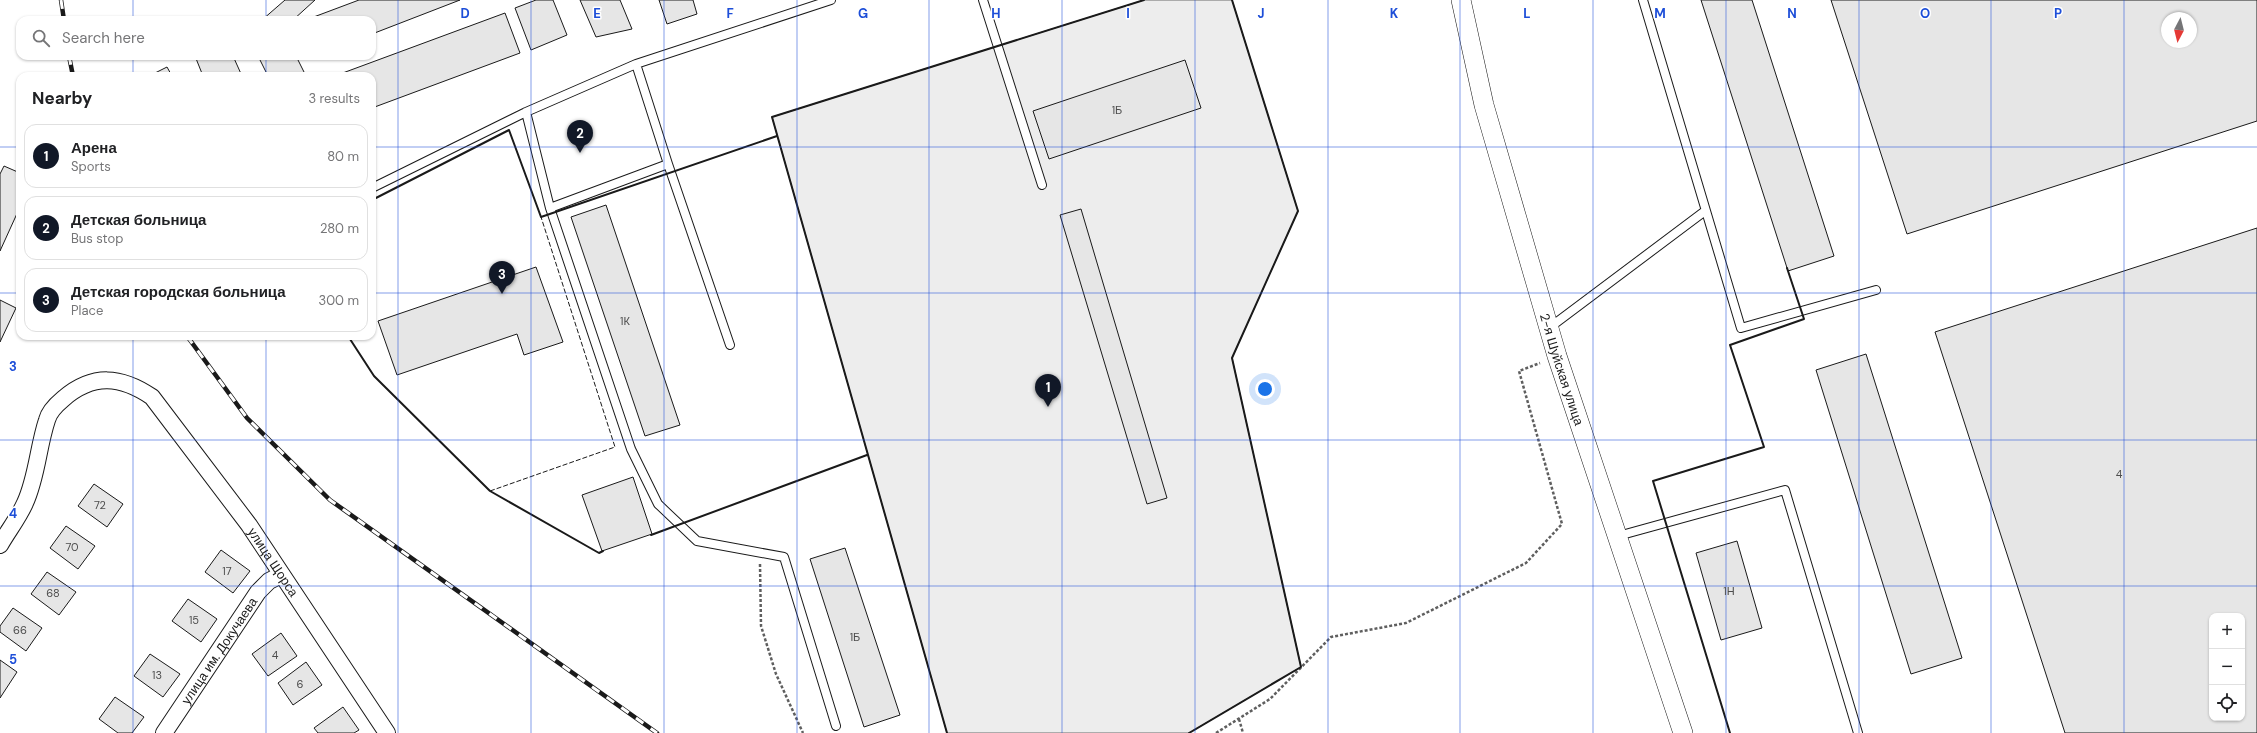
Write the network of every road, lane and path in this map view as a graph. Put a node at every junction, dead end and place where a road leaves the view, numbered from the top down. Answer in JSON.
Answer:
{"nodes":[{"id":1,"x":831,"y":0,"type":"edge"},
{"id":2,"x":983,"y":0,"type":"edge"},
{"id":3,"x":1460,"y":0,"type":"edge"},
{"id":4,"x":1643,"y":0,"type":"edge"},
{"id":5,"x":636,"y":64,"type":"junction"},
{"id":6,"x":526,"y":112,"type":"junction"},
{"id":7,"x":668,"y":164,"type":"junction"},
{"id":8,"x":1042,"y":185,"type":"dead end"},
{"id":9,"x":376,"y":186,"type":"edge"},
{"id":10,"x":550,"y":208,"type":"junction"},
{"id":11,"x":1705,"y":211,"type":"junction"},
{"id":12,"x":1876,"y":290,"type":"dead end"},
{"id":13,"x":1549,"y":329,"type":"junction"},
{"id":14,"x":730,"y":346,"type":"dead end"},
{"id":15,"x":1557,"y":356,"type":"junction"},
{"id":16,"x":1618,"y":536,"type":"junction"},
{"id":17,"x":0,"y":545,"type":"edge"},
{"id":18,"x":760,"y":554,"type":"junction"},
{"id":19,"x":281,"y":575,"type":"junction"},
{"id":20,"x":1239,"y":719,"type":"junction"},
{"id":21,"x":836,"y":726,"type":"dead end"},
{"id":22,"x":164,"y":733,"type":"edge"},
{"id":23,"x":387,"y":733,"type":"edge"},
{"id":24,"x":803,"y":733,"type":"edge"},
{"id":25,"x":1216,"y":733,"type":"edge"},
{"id":26,"x":1243,"y":733,"type":"edge"},
{"id":27,"x":1683,"y":733,"type":"edge"},
{"id":28,"x":1858,"y":733,"type":"edge"}],
"edges":[{"from":1,"to":5,"type":"lane"},
{"from":2,"to":8,"type":"lane"},
{"from":3,"to":13,"type":"street","name":"2-я Шуйская улица"},
{"from":4,"to":11,"type":"lane"},
{"from":5,"to":6,"type":"lane"},
{"from":5,"to":7,"type":"lane"},
{"from":6,"to":9,"type":"lane"},
{"from":6,"to":10,"type":"lane"},
{"from":7,"to":10,"type":"lane"},
{"from":7,"to":14,"type":"lane"},
{"from":10,"to":18,"type":"lane"},
{"from":11,"to":12,"type":"lane"},
{"from":11,"to":13,"type":"lane"},
{"from":13,"to":15,"type":"street","name":"2-я Шуйская улица"},
{"from":15,"to":16,"type":"street","name":"2-я Шуйская улица"},
{"from":15,"to":20,"type":"path"},
{"from":16,"to":27,"type":"street","name":"2-я Шуйская улица"},
{"from":16,"to":28,"type":"lane"},
{"from":17,"to":19,"type":"street","name":"улица Щорса"},
{"from":18,"to":21,"type":"lane"},
{"from":18,"to":24,"type":"path"},
{"from":19,"to":22,"type":"street","name":"улица им. Докучаева"},
{"from":19,"to":23,"type":"street","name":"улица Щорса"},
{"from":20,"to":25,"type":"path"},
{"from":20,"to":26,"type":"path"}]}
